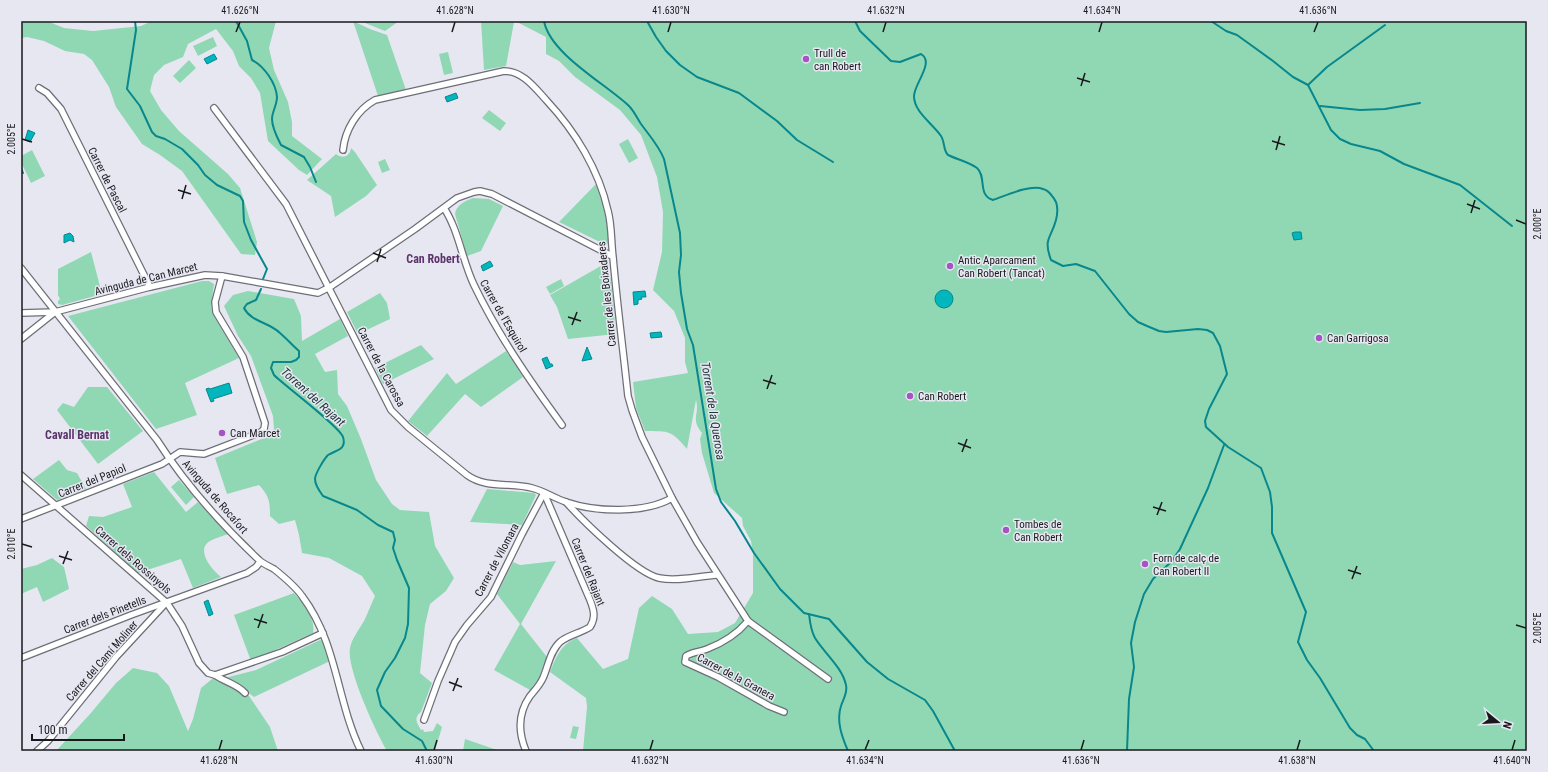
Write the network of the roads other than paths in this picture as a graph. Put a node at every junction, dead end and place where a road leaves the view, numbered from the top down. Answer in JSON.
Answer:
{"nodes":[{"id":1,"x":39,"y":88,"type":"dead end"},
{"id":2,"x":214,"y":108,"type":"dead end"},
{"id":3,"x":343,"y":150,"type":"dead end"},
{"id":4,"x":444,"y":208,"type":"junction"},
{"id":5,"x":612,"y":256,"type":"junction"},
{"id":6,"x":21,"y":268,"type":"edge"},
{"id":7,"x":222,"y":276,"type":"junction"},
{"id":8,"x":150,"y":287,"type":"junction"},
{"id":9,"x":330,"y":287,"type":"junction"},
{"id":10,"x":55,"y":312,"type":"junction"},
{"id":11,"x":21,"y":313,"type":"edge"},
{"id":12,"x":21,"y":339,"type":"edge"},
{"id":13,"x":562,"y":425,"type":"dead end"},
{"id":14,"x":169,"y":459,"type":"junction"},
{"id":15,"x":21,"y":476,"type":"edge"},
{"id":16,"x":544,"y":493,"type":"junction"},
{"id":17,"x":672,"y":498,"type":"junction"},
{"id":18,"x":566,"y":502,"type":"junction"},
{"id":19,"x":56,"y":506,"type":"junction"},
{"id":20,"x":21,"y":519,"type":"edge"},
{"id":21,"x":260,"y":562,"type":"junction"},
{"id":22,"x":717,"y":575,"type":"junction"},
{"id":23,"x":167,"y":603,"type":"junction"},
{"id":24,"x":748,"y":621,"type":"junction"},
{"id":25,"x":323,"y":633,"type":"junction"},
{"id":26,"x":21,"y":658,"type":"edge"},
{"id":27,"x":215,"y":675,"type":"junction"},
{"id":28,"x":828,"y":679,"type":"dead end"},
{"id":29,"x":245,"y":693,"type":"dead end"},
{"id":30,"x":784,"y":712,"type":"dead end"},
{"id":31,"x":424,"y":720,"type":"dead end"},
{"id":32,"x":37,"y":751,"type":"edge"},
{"id":33,"x":361,"y":751,"type":"edge"},
{"id":34,"x":526,"y":751,"type":"edge"}],
"edges":[{"from":1,"to":8,"type":"street","name":"Carrer de Pascal"},
{"from":2,"to":9,"type":"street","name":"Carrer de la Carossa"},
{"from":3,"to":5,"type":"street","name":"Carrer de les Boixaderes"},
{"from":4,"to":5,"type":"street","name":"Avinguda de Can Marcet"},
{"from":4,"to":9,"type":"street","name":"Avinguda de Can Marcet"},
{"from":4,"to":13,"type":"street","name":"Carrer de l'Esquirol"},
{"from":5,"to":17,"type":"street","name":"Carrer de les Boixaderes"},
{"from":6,"to":10,"type":"street","name":"Avinguda de Rocafort"},
{"from":7,"to":8,"type":"street","name":"Avinguda de Can Marcet"},
{"from":7,"to":9,"type":"street","name":"Avinguda de Can Marcet"},
{"from":7,"to":14,"type":"street","name":"Carrer del Papiol"},
{"from":8,"to":10,"type":"street","name":"Avinguda de Can Marcet"},
{"from":9,"to":16,"type":"street","name":"Carrer de la Carossa"},
{"from":10,"to":11,"type":"street","name":"Avinguda de Can Marcet"},
{"from":10,"to":12,"type":"street"},
{"from":10,"to":14,"type":"street","name":"Avinguda de Rocafort"},
{"from":14,"to":19,"type":"street","name":"Carrer del Papiol"},
{"from":14,"to":21,"type":"street","name":"Avinguda de Rocafort"},
{"from":15,"to":19,"type":"street","name":"Carrer dels Rossinyols"},
{"from":16,"to":18,"type":"street","name":"Carrer de la Carossa"},
{"from":16,"to":31,"type":"street","name":"Carrer de Vilomara"},
{"from":16,"to":34,"type":"street","name":"Carrer del Rajant"},
{"from":17,"to":18,"type":"street","name":"Carrer de la Carossa"},
{"from":17,"to":22,"type":"street","name":"Carrer de les Boixaderes"},
{"from":18,"to":22,"type":"street"},
{"from":19,"to":20,"type":"street","name":"Carrer del Papiol"},
{"from":19,"to":23,"type":"street","name":"Carrer dels Rossinyols"},
{"from":21,"to":23,"type":"street","name":"Carrer dels Pinetells"},
{"from":21,"to":25,"type":"street","name":"Avinguda de Rocafort"},
{"from":22,"to":24,"type":"street","name":"Carrer de les Boixaderes"},
{"from":23,"to":26,"type":"street","name":"Carrer dels Pinetells"},
{"from":23,"to":27,"type":"street","name":"Carrer dels Rossinyols"},
{"from":23,"to":32,"type":"street","name":"Carrer del Camí Moliner"},
{"from":24,"to":28,"type":"street","name":"Carrer de les Boixaderes"},
{"from":24,"to":30,"type":"street","name":"Carrer de la Granera"},
{"from":25,"to":27,"type":"street"},
{"from":25,"to":33,"type":"street","name":"Avinguda de Rocafort"},
{"from":27,"to":29,"type":"street","name":"Carrer dels Rossinyols"}]}
